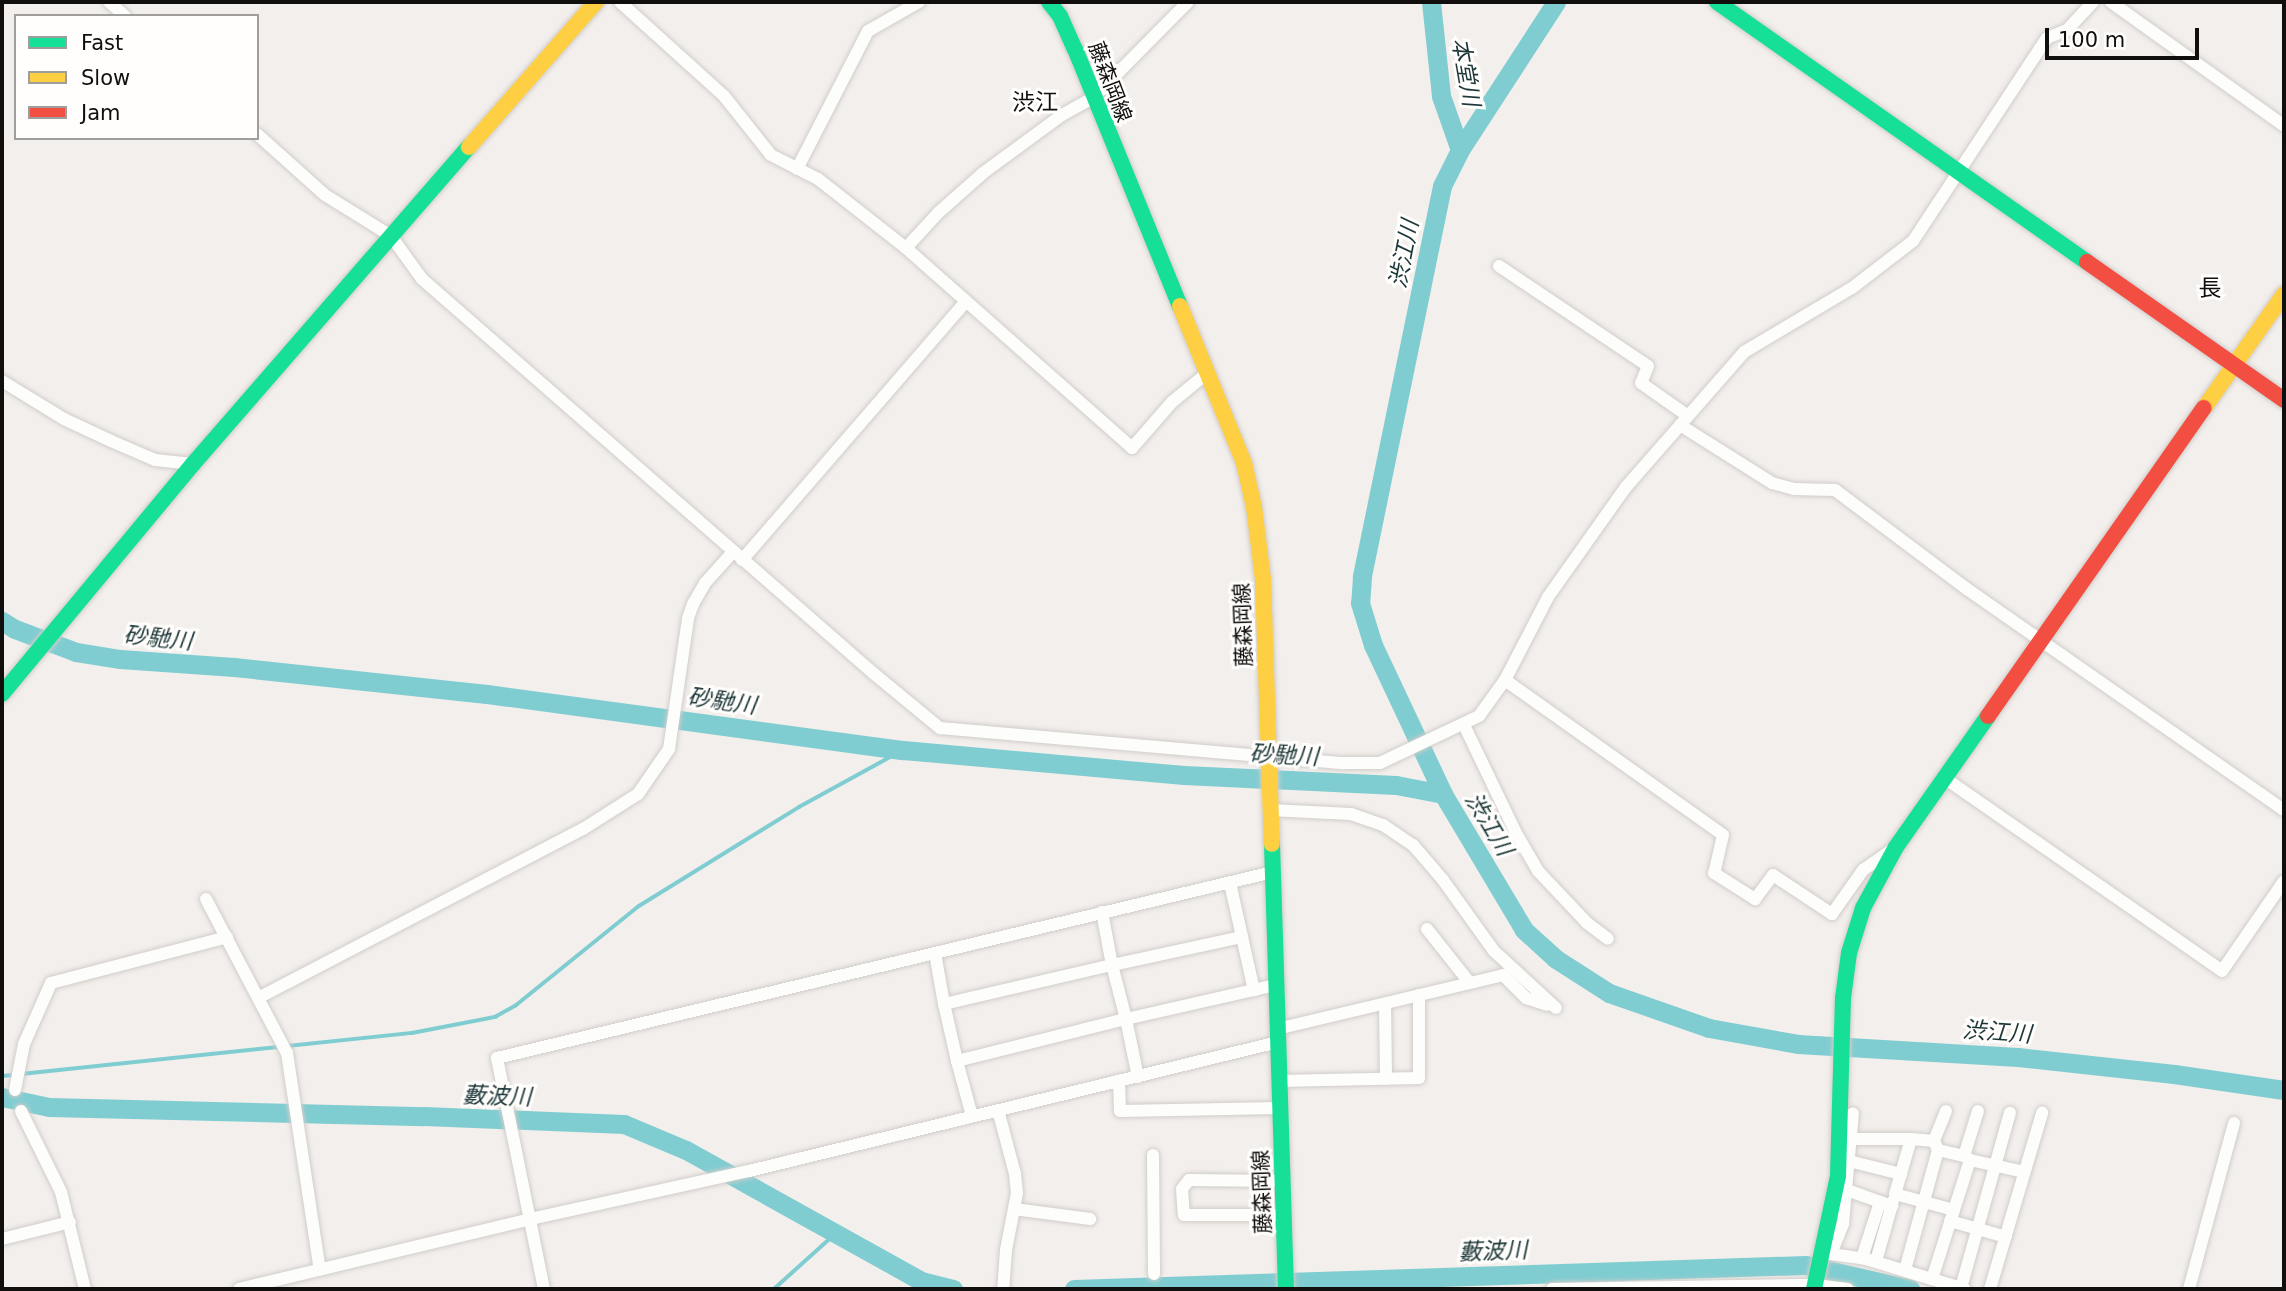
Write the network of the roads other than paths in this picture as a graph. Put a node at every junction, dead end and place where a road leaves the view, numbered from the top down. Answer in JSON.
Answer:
{"nodes":[{"id":1,"x":109,"y":2,"type":"edge"},
{"id":2,"x":596,"y":2,"type":"edge"},
{"id":3,"x":620,"y":2,"type":"edge"},
{"id":4,"x":919,"y":2,"type":"edge"},
{"id":5,"x":1049,"y":2,"type":"edge"},
{"id":6,"x":1188,"y":2,"type":"edge"},
{"id":7,"x":1717,"y":2,"type":"edge"},
{"id":8,"x":2093,"y":2,"type":"edge"},
{"id":9,"x":2111,"y":2,"type":"edge"},
{"id":10,"x":123,"y":14,"type":"edge"},
{"id":11,"x":1093,"y":98,"type":"junction"},
{"id":12,"x":2284,"y":126,"type":"edge"},
{"id":13,"x":259,"y":136,"type":"edge"},
{"id":14,"x":797,"y":169,"type":"junction"},
{"id":15,"x":1957,"y":170,"type":"junction"},
{"id":16,"x":391,"y":236,"type":"junction"},
{"id":17,"x":906,"y":248,"type":"junction"},
{"id":18,"x":1499,"y":266,"type":"dead end"},
{"id":19,"x":2284,"y":294,"type":"edge"},
{"id":20,"x":966,"y":301,"type":"junction"},
{"id":21,"x":2233,"y":364,"type":"junction"},
{"id":22,"x":1206,"y":374,"type":"junction"},
{"id":23,"x":2,"y":381,"type":"edge"},
{"id":24,"x":2284,"y":400,"type":"edge"},
{"id":25,"x":1684,"y":420,"type":"junction"},
{"id":26,"x":193,"y":464,"type":"junction"},
{"id":27,"x":738,"y":556,"type":"junction"},
{"id":28,"x":2043,"y":640,"type":"junction"},
{"id":29,"x":1505,"y":680,"type":"junction"},
{"id":30,"x":2,"y":694,"type":"edge"},
{"id":31,"x":1464,"y":725,"type":"junction"},
{"id":32,"x":1268,"y":754,"type":"junction"},
{"id":33,"x":1946,"y":779,"type":"junction"},
{"id":34,"x":1270,"y":810,"type":"junction"},
{"id":35,"x":2284,"y":810,"type":"edge"},
{"id":36,"x":1896,"y":847,"type":"junction"},
{"id":37,"x":1273,"y":872,"type":"junction"},
{"id":38,"x":2284,"y":881,"type":"edge"},
{"id":39,"x":1230,"y":883,"type":"junction"},
{"id":40,"x":206,"y":899,"type":"dead end"},
{"id":41,"x":1102,"y":912,"type":"junction"},
{"id":42,"x":1427,"y":929,"type":"dead end"},
{"id":43,"x":227,"y":937,"type":"junction"},
{"id":44,"x":1242,"y":937,"type":"junction"},
{"id":45,"x":1608,"y":939,"type":"dead end"},
{"id":46,"x":935,"y":953,"type":"junction"},
{"id":47,"x":1111,"y":965,"type":"junction"},
{"id":48,"x":1469,"y":982,"type":"junction"},
{"id":49,"x":1276,"y":985,"type":"junction"},
{"id":50,"x":1254,"y":990,"type":"junction"},
{"id":51,"x":1419,"y":995,"type":"junction"},
{"id":52,"x":260,"y":997,"type":"junction"},
{"id":53,"x":944,"y":1004,"type":"junction"},
{"id":54,"x":1385,"y":1004,"type":"junction"},
{"id":55,"x":1126,"y":1019,"type":"junction"},
{"id":56,"x":1277,"y":1035,"type":"junction"},
{"id":57,"x":957,"y":1060,"type":"junction"},
{"id":58,"x":1138,"y":1077,"type":"junction"},
{"id":59,"x":1386,"y":1079,"type":"junction"},
{"id":60,"x":1278,"y":1081,"type":"junction"},
{"id":61,"x":1119,"y":1082,"type":"junction"},
{"id":62,"x":15,"y":1090,"type":"dead end"},
{"id":63,"x":1279,"y":1108,"type":"junction"},
{"id":64,"x":998,"y":1110,"type":"junction"},
{"id":65,"x":21,"y":1111,"type":"dead end"},
{"id":66,"x":1946,"y":1111,"type":"dead end"},
{"id":67,"x":1978,"y":1111,"type":"dead end"},
{"id":68,"x":1853,"y":1113,"type":"dead end"},
{"id":69,"x":2010,"y":1113,"type":"dead end"},
{"id":70,"x":2042,"y":1113,"type":"dead end"},
{"id":71,"x":972,"y":1116,"type":"junction"},
{"id":72,"x":2234,"y":1123,"type":"dead end"},
{"id":73,"x":1851,"y":1139,"type":"junction"},
{"id":74,"x":1911,"y":1139,"type":"junction"},
{"id":75,"x":1936,"y":1145,"type":"junction"},
{"id":76,"x":1153,"y":1155,"type":"dead end"},
{"id":77,"x":1967,"y":1158,"type":"junction"},
{"id":78,"x":1849,"y":1161,"type":"junction"},
{"id":79,"x":1996,"y":1166,"type":"junction"},
{"id":80,"x":2024,"y":1172,"type":"junction"},
{"id":81,"x":1901,"y":1174,"type":"junction"},
{"id":82,"x":1282,"y":1181,"type":"junction"},
{"id":83,"x":1847,"y":1190,"type":"junction"},
{"id":84,"x":1889,"y":1200,"type":"junction"},
{"id":85,"x":1926,"y":1202,"type":"junction"},
{"id":86,"x":1014,"y":1209,"type":"junction"},
{"id":87,"x":1283,"y":1215,"type":"junction"},
{"id":88,"x":1952,"y":1216,"type":"junction"},
{"id":89,"x":530,"y":1219,"type":"junction"},
{"id":90,"x":1090,"y":1219,"type":"dead end"},
{"id":91,"x":70,"y":1222,"type":"junction"},
{"id":92,"x":1978,"y":1229,"type":"junction"},
{"id":93,"x":2006,"y":1237,"type":"junction"},
{"id":94,"x":2,"y":1239,"type":"edge"},
{"id":95,"x":1826,"y":1255,"type":"junction"},
{"id":96,"x":1862,"y":1258,"type":"junction"},
{"id":97,"x":1876,"y":1261,"type":"junction"},
{"id":98,"x":320,"y":1270,"type":"junction"},
{"id":99,"x":1905,"y":1270,"type":"junction"},
{"id":100,"x":1154,"y":1274,"type":"dead end"},
{"id":101,"x":1932,"y":1279,"type":"junction"},
{"id":102,"x":1003,"y":1284,"type":"edge"},
{"id":103,"x":1816,"y":1284,"type":"edge"},
{"id":104,"x":1775,"y":1288,"type":"edge"},
{"id":105,"x":85,"y":1289,"type":"edge"},
{"id":106,"x":239,"y":1289,"type":"edge"},
{"id":107,"x":544,"y":1289,"type":"edge"},
{"id":108,"x":1286,"y":1289,"type":"edge"},
{"id":109,"x":1552,"y":1289,"type":"edge"},
{"id":110,"x":1558,"y":1289,"type":"edge"},
{"id":111,"x":1848,"y":1289,"type":"edge"},
{"id":112,"x":1963,"y":1289,"type":"edge"},
{"id":113,"x":1990,"y":1289,"type":"edge"},
{"id":114,"x":2189,"y":1289,"type":"edge"}],
"edges":[{"from":1,"to":10,"type":"street"},
{"from":2,"to":16,"type":"street"},
{"from":3,"to":14,"type":"street"},
{"from":4,"to":14,"type":"street"},
{"from":5,"to":11,"type":"street","name":"藤森岡線"},
{"from":6,"to":11,"type":"street"},
{"from":7,"to":15,"type":"street"},
{"from":8,"to":15,"type":"street"},
{"from":9,"to":12,"type":"street"},
{"from":11,"to":17,"type":"street"},
{"from":11,"to":22,"type":"street","name":"藤森岡線"},
{"from":13,"to":16,"type":"street"},
{"from":14,"to":17,"type":"street"},
{"from":15,"to":21,"type":"street"},
{"from":15,"to":25,"type":"street"},
{"from":16,"to":26,"type":"street"},
{"from":16,"to":27,"type":"street"},
{"from":17,"to":20,"type":"street"},
{"from":18,"to":25,"type":"street"},
{"from":19,"to":21,"type":"street"},
{"from":20,"to":22,"type":"street"},
{"from":20,"to":27,"type":"street"},
{"from":21,"to":24,"type":"street"},
{"from":21,"to":28,"type":"street"},
{"from":22,"to":32,"type":"street","name":"藤森岡線"},
{"from":23,"to":26,"type":"street"},
{"from":25,"to":28,"type":"street"},
{"from":25,"to":29,"type":"street"},
{"from":26,"to":30,"type":"street"},
{"from":27,"to":32,"type":"street"},
{"from":27,"to":52,"type":"street"},
{"from":28,"to":33,"type":"street"},
{"from":28,"to":35,"type":"street"},
{"from":29,"to":31,"type":"street"},
{"from":29,"to":36,"type":"street"},
{"from":31,"to":32,"type":"street"},
{"from":31,"to":45,"type":"street"},
{"from":32,"to":34,"type":"street","name":"藤森岡線"},
{"from":33,"to":36,"type":"street"},
{"from":33,"to":38,"type":"street"},
{"from":34,"to":37,"type":"street","name":"藤森岡線"},
{"from":34,"to":48,"type":"street"},
{"from":36,"to":95,"type":"street"},
{"from":37,"to":39,"type":"street"},
{"from":37,"to":49,"type":"street","name":"藤森岡線"},
{"from":39,"to":41,"type":"street"},
{"from":39,"to":44,"type":"street"},
{"from":40,"to":43,"type":"street"},
{"from":41,"to":46,"type":"street"},
{"from":41,"to":47,"type":"street"},
{"from":42,"to":48,"type":"street"},
{"from":43,"to":52,"type":"street"},
{"from":43,"to":62,"type":"street"},
{"from":44,"to":47,"type":"street"},
{"from":44,"to":50,"type":"street"},
{"from":46,"to":53,"type":"street"},
{"from":46,"to":89,"type":"street"},
{"from":47,"to":53,"type":"street"},
{"from":47,"to":55,"type":"street"},
{"from":48,"to":51,"type":"street"},
{"from":49,"to":50,"type":"street"},
{"from":49,"to":56,"type":"street","name":"藤森岡線"},
{"from":50,"to":55,"type":"street"},
{"from":51,"to":54,"type":"street"},
{"from":51,"to":59,"type":"street"},
{"from":52,"to":98,"type":"street"},
{"from":53,"to":57,"type":"street"},
{"from":54,"to":56,"type":"street"},
{"from":54,"to":59,"type":"street"},
{"from":55,"to":57,"type":"street"},
{"from":55,"to":58,"type":"street"},
{"from":56,"to":58,"type":"street"},
{"from":56,"to":60,"type":"street","name":"藤森岡線"},
{"from":57,"to":71,"type":"street"},
{"from":58,"to":61,"type":"street"},
{"from":59,"to":60,"type":"street"},
{"from":60,"to":63,"type":"street","name":"藤森岡線"},
{"from":61,"to":63,"type":"street"},
{"from":61,"to":64,"type":"street"},
{"from":63,"to":82,"type":"street","name":"藤森岡線"},
{"from":64,"to":71,"type":"street"},
{"from":64,"to":86,"type":"street"},
{"from":65,"to":91,"type":"street"},
{"from":66,"to":75,"type":"street"},
{"from":67,"to":77,"type":"street"},
{"from":68,"to":73,"type":"street"},
{"from":69,"to":79,"type":"street"},
{"from":70,"to":80,"type":"street"},
{"from":71,"to":89,"type":"street"},
{"from":72,"to":114,"type":"street"},
{"from":73,"to":74,"type":"street"},
{"from":73,"to":78,"type":"street"},
{"from":74,"to":75,"type":"street"},
{"from":74,"to":81,"type":"street"},
{"from":75,"to":77,"type":"street"},
{"from":75,"to":85,"type":"street"},
{"from":76,"to":100,"type":"street"},
{"from":77,"to":79,"type":"street"},
{"from":77,"to":88,"type":"street"},
{"from":78,"to":81,"type":"street"},
{"from":78,"to":83,"type":"street"},
{"from":79,"to":80,"type":"street"},
{"from":79,"to":92,"type":"street"},
{"from":80,"to":93,"type":"street"},
{"from":81,"to":84,"type":"street"},
{"from":82,"to":87,"type":"street","name":"藤森岡線"},
{"from":82,"to":87,"type":"street"},
{"from":83,"to":84,"type":"street"},
{"from":83,"to":95,"type":"street"},
{"from":84,"to":85,"type":"street"},
{"from":84,"to":96,"type":"street"},
{"from":84,"to":97,"type":"street"},
{"from":85,"to":88,"type":"street"},
{"from":85,"to":99,"type":"street"},
{"from":86,"to":90,"type":"street"},
{"from":86,"to":102,"type":"street"},
{"from":87,"to":108,"type":"street","name":"藤森岡線"},
{"from":88,"to":92,"type":"street"},
{"from":88,"to":101,"type":"street"},
{"from":89,"to":98,"type":"street"},
{"from":89,"to":107,"type":"street"},
{"from":91,"to":94,"type":"street"},
{"from":91,"to":105,"type":"street"},
{"from":92,"to":93,"type":"street"},
{"from":92,"to":112,"type":"street"},
{"from":93,"to":113,"type":"street"},
{"from":95,"to":96,"type":"street"},
{"from":95,"to":103,"type":"street"},
{"from":96,"to":97,"type":"street"},
{"from":97,"to":99,"type":"street"},
{"from":98,"to":106,"type":"street"},
{"from":99,"to":101,"type":"street"},
{"from":101,"to":112,"type":"street"},
{"from":103,"to":104,"type":"street"},
{"from":103,"to":111,"type":"street"},
{"from":104,"to":110,"type":"street"},
{"from":109,"to":110,"type":"street"}]}
